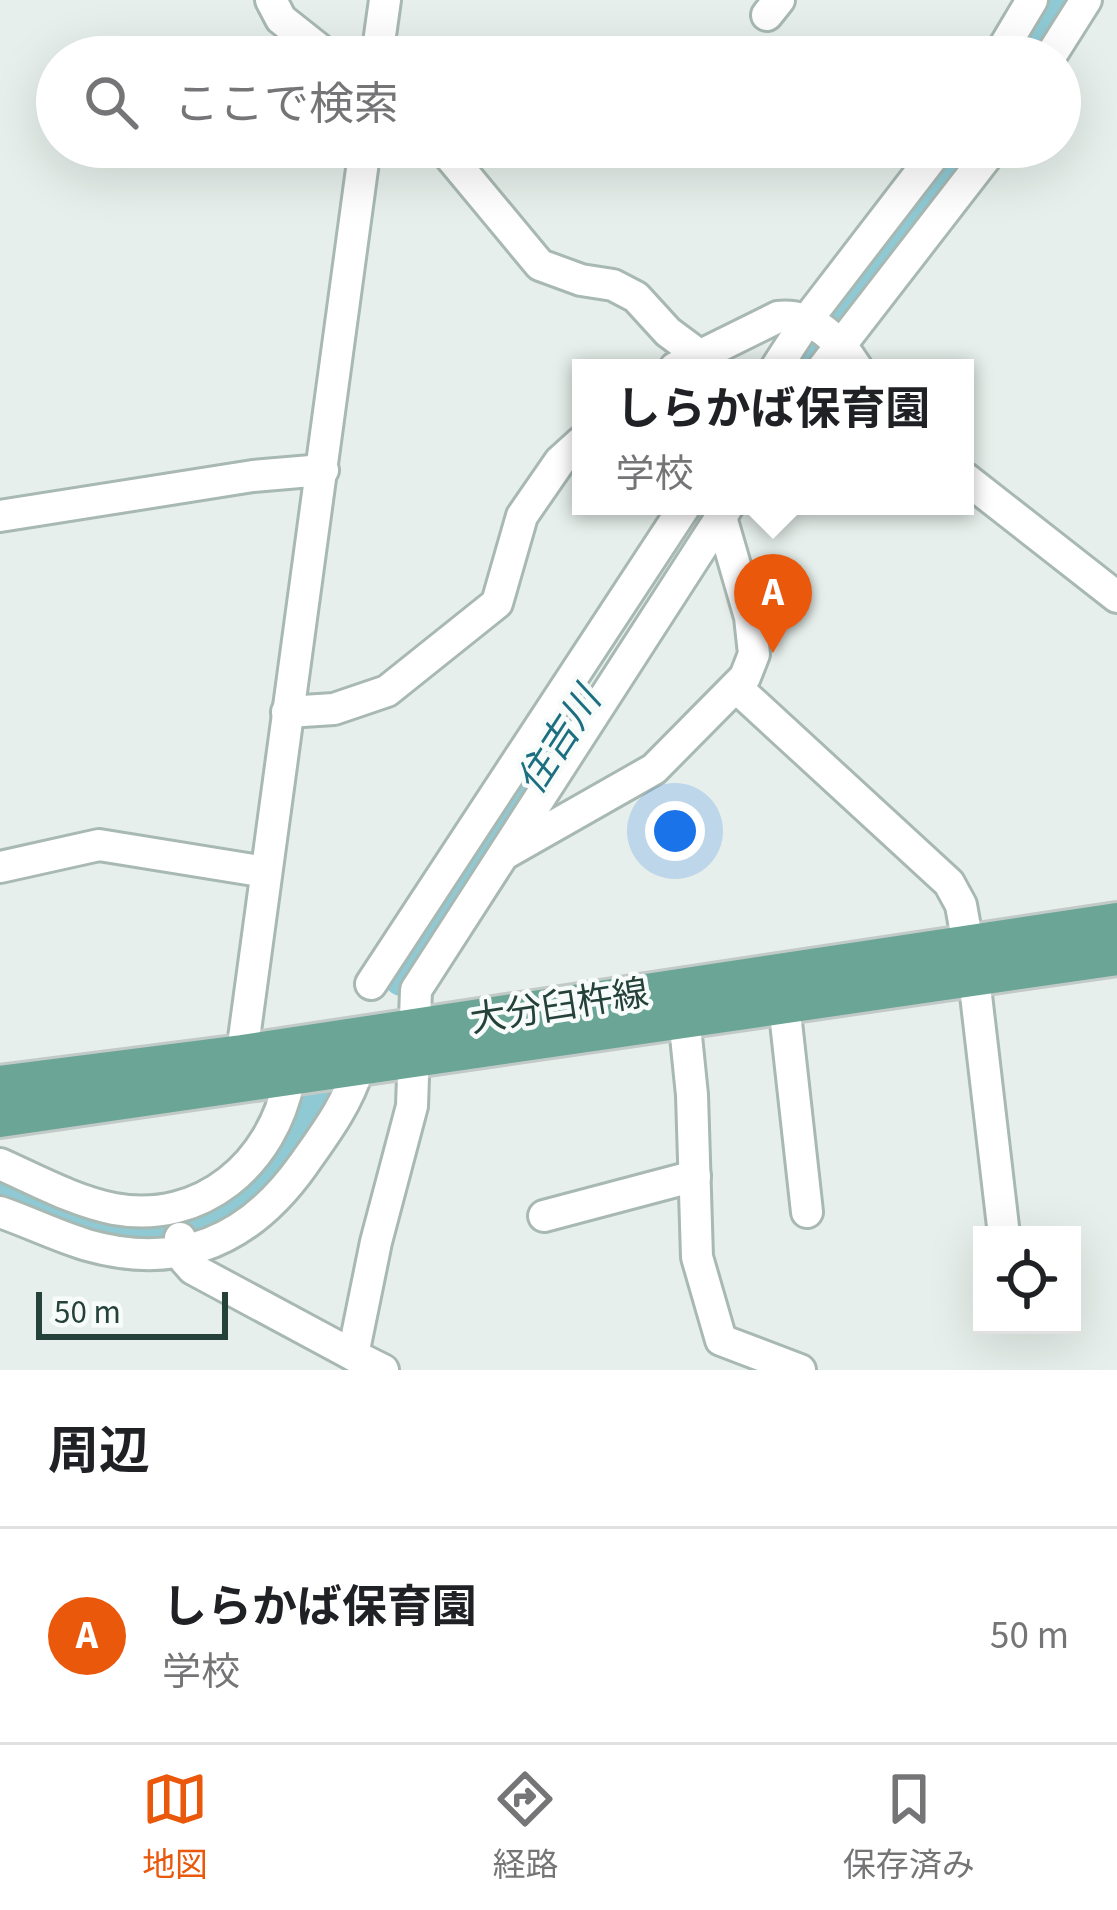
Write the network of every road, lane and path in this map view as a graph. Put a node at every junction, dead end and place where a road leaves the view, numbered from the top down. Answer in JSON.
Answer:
{"nodes":[{"id":1,"x":271,"y":0,"type":"edge"},
{"id":2,"x":386,"y":0,"type":"edge"},
{"id":3,"x":1032,"y":0,"type":"edge"},
{"id":4,"x":1086,"y":0,"type":"edge"},
{"id":5,"x":302,"y":36,"type":"edge"},
{"id":6,"x":380,"y":36,"type":"edge"},
{"id":7,"x":1011,"y":36,"type":"edge"},
{"id":8,"x":1063,"y":36,"type":"edge"},
{"id":9,"x":362,"y":168,"type":"edge"},
{"id":10,"x":459,"y":168,"type":"edge"},
{"id":11,"x":924,"y":168,"type":"edge"},
{"id":12,"x":979,"y":168,"type":"edge"},
{"id":13,"x":807,"y":320,"type":"junction"},
{"id":14,"x":685,"y":359,"type":"edge"},
{"id":15,"x":693,"y":359,"type":"edge"},
{"id":16,"x":782,"y":359,"type":"edge"},
{"id":17,"x":839,"y":359,"type":"edge"},
{"id":18,"x":841,"y":359,"type":"edge"},
{"id":19,"x":572,"y":450,"type":"edge"},
{"id":20,"x":323,"y":470,"type":"junction"},
{"id":21,"x":974,"y":485,"type":"edge"},
{"id":22,"x":679,"y":515,"type":"edge"},
{"id":23,"x":721,"y":515,"type":"edge"},
{"id":24,"x":725,"y":515,"type":"edge"},
{"id":25,"x":0,"y":516,"type":"edge"},
{"id":26,"x":1117,"y":597,"type":"edge"},
{"id":27,"x":737,"y":688,"type":"junction"},
{"id":28,"x":287,"y":712,"type":"junction"},
{"id":29,"x":502,"y":854,"type":"junction"},
{"id":30,"x":0,"y":867,"type":"edge"},
{"id":31,"x":266,"y":872,"type":"junction"},
{"id":32,"x":1117,"y":921,"type":"edge"},
{"id":33,"x":1117,"y":956,"type":"edge"},
{"id":34,"x":971,"y":961,"type":"junction"},
{"id":35,"x":371,"y":984,"type":"dead end"},
{"id":36,"x":782,"y":989,"type":"junction"},
{"id":37,"x":683,"y":1004,"type":"junction"},
{"id":38,"x":415,"y":1044,"type":"junction"},
{"id":39,"x":358,"y":1069,"type":"junction"},
{"id":40,"x":244,"y":1070,"type":"junction"},
{"id":41,"x":289,"y":1080,"type":"junction"},
{"id":42,"x":0,"y":1084,"type":"edge"},
{"id":43,"x":0,"y":1119,"type":"edge"},
{"id":44,"x":0,"y":1164,"type":"edge"},
{"id":45,"x":695,"y":1176,"type":"junction"},
{"id":46,"x":176,"y":1208,"type":"junction"},
{"id":47,"x":0,"y":1212,"type":"edge"},
{"id":48,"x":807,"y":1213,"type":"dead end"},
{"id":49,"x":544,"y":1216,"type":"dead end"},
{"id":50,"x":1003,"y":1226,"type":"edge"},
{"id":51,"x":183,"y":1251,"type":"junction"},
{"id":52,"x":353,"y":1355,"type":"junction"},
{"id":53,"x":383,"y":1370,"type":"edge"},
{"id":54,"x":800,"y":1370,"type":"edge"}],
"edges":[{"from":1,"to":5,"type":"street"},
{"from":2,"to":6,"type":"street"},
{"from":3,"to":7,"type":"street"},
{"from":4,"to":8,"type":"street"},
{"from":9,"to":20,"type":"street"},
{"from":10,"to":14,"type":"street"},
{"from":11,"to":13,"type":"street"},
{"from":12,"to":18,"type":"street"},
{"from":13,"to":15,"type":"street"},
{"from":13,"to":16,"type":"street"},
{"from":13,"to":17,"type":"street"},
{"from":19,"to":28,"type":"street"},
{"from":20,"to":25,"type":"street"},
{"from":20,"to":28,"type":"street"},
{"from":21,"to":26,"type":"street"},
{"from":22,"to":35,"type":"street"},
{"from":23,"to":29,"type":"street"},
{"from":24,"to":27,"type":"street"},
{"from":27,"to":29,"type":"street"},
{"from":27,"to":34,"type":"street"},
{"from":28,"to":31,"type":"street"},
{"from":29,"to":38,"type":"street"},
{"from":30,"to":31,"type":"street"},
{"from":31,"to":40,"type":"street"},
{"from":32,"to":34,"type":"main road","name":"大分臼杵線"},
{"from":33,"to":34,"type":"main road","name":"大分臼杵線"},
{"from":34,"to":36,"type":"main road","name":"大分臼杵線"},
{"from":34,"to":50,"type":"street"},
{"from":36,"to":37,"type":"main road","name":"大分臼杵線"},
{"from":36,"to":48,"type":"street"},
{"from":37,"to":38,"type":"main road","name":"大分臼杵線"},
{"from":37,"to":45,"type":"street"},
{"from":38,"to":39,"type":"main road","name":"大分臼杵線"},
{"from":38,"to":40,"type":"main road","name":"大分臼杵線"},
{"from":38,"to":52,"type":"street"},
{"from":39,"to":41,"type":"main road","name":"大分臼杵線"},
{"from":39,"to":51,"type":"street"},
{"from":40,"to":41,"type":"main road","name":"大分臼杵線"},
{"from":40,"to":42,"type":"main road","name":"大分臼杵線"},
{"from":40,"to":43,"type":"main road","name":"大分臼杵線"},
{"from":41,"to":46,"type":"street"},
{"from":44,"to":46,"type":"street"},
{"from":45,"to":49,"type":"street"},
{"from":45,"to":54,"type":"street"},
{"from":46,"to":51,"type":"street"},
{"from":47,"to":51,"type":"street"},
{"from":51,"to":52,"type":"street"},
{"from":52,"to":53,"type":"street"}]}
